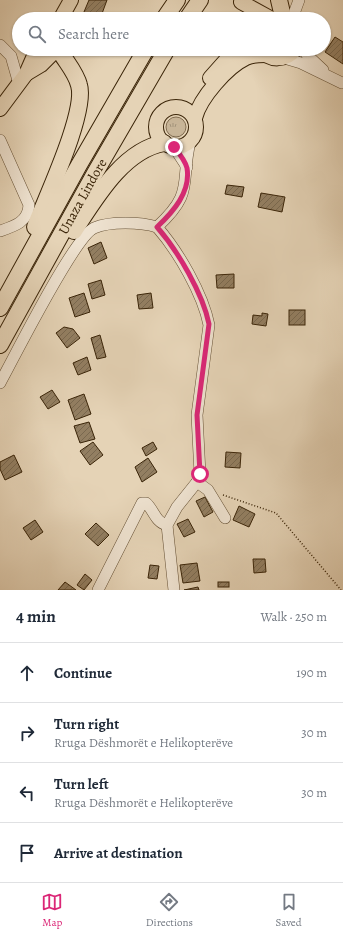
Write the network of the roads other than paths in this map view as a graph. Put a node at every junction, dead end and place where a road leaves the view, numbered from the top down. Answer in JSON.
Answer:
{"nodes":[{"id":1,"x":71,"y":0,"type":"edge"},
{"id":2,"x":78,"y":0,"type":"edge"},
{"id":3,"x":177,"y":0,"type":"edge"},
{"id":4,"x":200,"y":0,"type":"edge"},
{"id":5,"x":279,"y":0,"type":"edge"},
{"id":6,"x":299,"y":0,"type":"edge"},
{"id":7,"x":240,"y":1,"type":"edge"},
{"id":8,"x":65,"y":12,"type":"edge"},
{"id":9,"x":67,"y":12,"type":"edge"},
{"id":10,"x":169,"y":12,"type":"edge"},
{"id":11,"x":192,"y":12,"type":"edge"},
{"id":12,"x":248,"y":12,"type":"edge"},
{"id":13,"x":266,"y":12,"type":"edge"},
{"id":14,"x":280,"y":12,"type":"edge"},
{"id":15,"x":286,"y":12,"type":"edge"},
{"id":16,"x":0,"y":45,"type":"edge"},
{"id":17,"x":34,"y":56,"type":"edge"},
{"id":18,"x":51,"y":56,"type":"edge"},
{"id":19,"x":60,"y":56,"type":"edge"},
{"id":20,"x":142,"y":56,"type":"edge"},
{"id":21,"x":164,"y":56,"type":"edge"},
{"id":22,"x":232,"y":56,"type":"edge"},
{"id":23,"x":251,"y":56,"type":"edge"},
{"id":24,"x":271,"y":56,"type":"edge"},
{"id":25,"x":287,"y":56,"type":"edge"},
{"id":26,"x":309,"y":56,"type":"edge"},
{"id":27,"x":284,"y":58,"type":"junction"},
{"id":28,"x":22,"y":79,"type":"junction"},
{"id":29,"x":343,"y":83,"type":"edge"},
{"id":30,"x":178,"y":106,"type":"junction"},
{"id":31,"x":0,"y":109,"type":"edge"},
{"id":32,"x":195,"y":118,"type":"junction"},
{"id":33,"x":0,"y":141,"type":"edge"},
{"id":34,"x":190,"y":142,"type":"junction"},
{"id":35,"x":169,"y":145,"type":"junction"},
{"id":36,"x":187,"y":168,"type":"junction"},
{"id":37,"x":157,"y":227,"type":"junction"},
{"id":38,"x":0,"y":231,"type":"edge"},
{"id":39,"x":21,"y":270,"type":"junction"},
{"id":40,"x":37,"y":280,"type":"junction"},
{"id":41,"x":0,"y":308,"type":"edge"},
{"id":42,"x":0,"y":345,"type":"edge"},
{"id":43,"x":0,"y":384,"type":"edge"},
{"id":44,"x":197,"y":482,"type":"junction"},
{"id":45,"x":225,"y":518,"type":"dead end"},
{"id":46,"x":167,"y":525,"type":"junction"},
{"id":47,"x":98,"y":590,"type":"edge"},
{"id":48,"x":174,"y":590,"type":"edge"}],
"edges":[{"from":1,"to":8,"type":"main road"},
{"from":2,"to":9,"type":"main road"},
{"from":3,"to":10,"type":"highway"},
{"from":4,"to":11,"type":"highway"},
{"from":5,"to":14,"type":"highway"},
{"from":6,"to":15,"type":"street"},
{"from":7,"to":12,"type":"main road"},
{"from":7,"to":13,"type":"main road"},
{"from":16,"to":28,"type":"street"},
{"from":17,"to":28,"type":"main road"},
{"from":18,"to":28,"type":"main road"},
{"from":19,"to":39,"type":"highway"},
{"from":20,"to":39,"type":"highway","name":"Unaza Lindore"},
{"from":21,"to":40,"type":"highway","name":"Unaza Lindore"},
{"from":22,"to":30,"type":"main road"},
{"from":23,"to":32,"type":"main road"},
{"from":24,"to":27,"type":"main road"},
{"from":25,"to":27,"type":"main road"},
{"from":26,"to":29,"type":"street"},
{"from":27,"to":29,"type":"street"},
{"from":28,"to":31,"type":"main road"},
{"from":30,"to":32,"type":"main road"},
{"from":30,"to":35,"type":"main road"},
{"from":32,"to":34,"type":"main road"},
{"from":33,"to":38,"type":"street"},
{"from":34,"to":35,"type":"main road"},
{"from":34,"to":36,"type":"street"},
{"from":35,"to":36,"type":"street"},
{"from":35,"to":40,"type":"highway"},
{"from":36,"to":37,"type":"street"},
{"from":37,"to":43,"type":"street"},
{"from":37,"to":44,"type":"street"},
{"from":39,"to":41,"type":"highway","name":"Unaza Lindore"},
{"from":40,"to":42,"type":"highway","name":"Unaza Lindore"},
{"from":44,"to":45,"type":"street"},
{"from":44,"to":46,"type":"street"},
{"from":46,"to":47,"type":"street"},
{"from":46,"to":48,"type":"street"}]}
